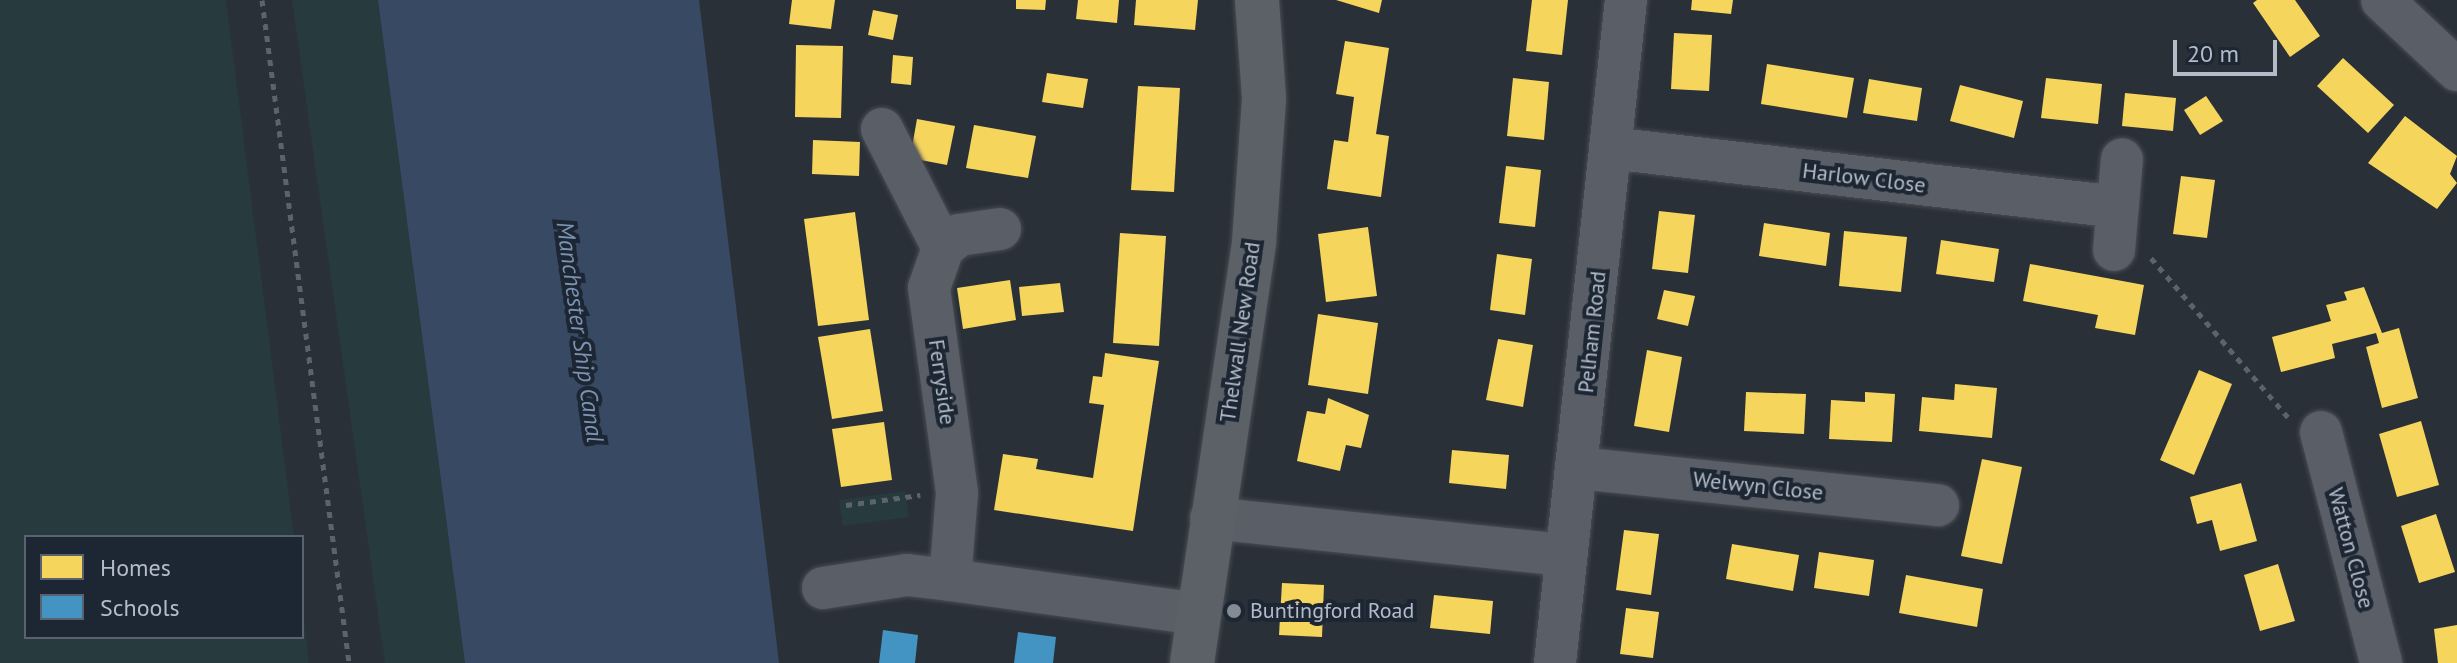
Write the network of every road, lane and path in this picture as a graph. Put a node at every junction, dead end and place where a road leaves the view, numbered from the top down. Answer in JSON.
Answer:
{"nodes":[{"id":1,"x":262,"y":0,"type":"edge"},
{"id":2,"x":1257,"y":0,"type":"edge"},
{"id":3,"x":1626,"y":0,"type":"edge"},
{"id":4,"x":2382,"y":0,"type":"edge"},
{"id":5,"x":2457,"y":70,"type":"edge"},
{"id":6,"x":882,"y":129,"type":"dead end"},
{"id":7,"x":1610,"y":148,"type":"junction"},
{"id":8,"x":2122,"y":159,"type":"dead end"},
{"id":9,"x":2118,"y":207,"type":"junction"},
{"id":10,"x":1000,"y":229,"type":"dead end"},
{"id":11,"x":943,"y":248,"type":"junction"},
{"id":12,"x":2114,"y":250,"type":"dead end"},
{"id":13,"x":2321,"y":432,"type":"joint"},
{"id":14,"x":1578,"y":468,"type":"junction"},
{"id":15,"x":957,"y":493,"type":"junction"},
{"id":16,"x":846,"y":505,"type":"dead end"},
{"id":17,"x":1938,"y":505,"type":"dead end"},
{"id":18,"x":1211,"y":518,"type":"junction"},
{"id":19,"x":1565,"y":555,"type":"junction"},
{"id":20,"x":950,"y":580,"type":"junction"},
{"id":21,"x":823,"y":588,"type":"dead end"},
{"id":22,"x":1198,"y":614,"type":"junction"},
{"id":23,"x":349,"y":663,"type":"edge"},
{"id":24,"x":1192,"y":663,"type":"edge"},
{"id":25,"x":1555,"y":663,"type":"edge"},
{"id":26,"x":2381,"y":663,"type":"edge"}],
"edges":[{"from":1,"to":23,"type":"path"},
{"from":2,"to":18,"type":"main road","name":"Thelwall New Road"},
{"from":3,"to":7,"type":"street","name":"Pelham Road"},
{"from":4,"to":5,"type":"street"},
{"from":6,"to":11,"type":"street"},
{"from":7,"to":9,"type":"street","name":"Harlow Close"},
{"from":7,"to":14,"type":"street","name":"Pelham Road"},
{"from":8,"to":9,"type":"street"},
{"from":9,"to":12,"type":"street"},
{"from":9,"to":13,"type":"path"},
{"from":10,"to":11,"type":"street"},
{"from":11,"to":15,"type":"street","name":"Ferryside"},
{"from":13,"to":26,"type":"street","name":"Watton Close"},
{"from":14,"to":17,"type":"street","name":"Welwyn Close"},
{"from":14,"to":19,"type":"street","name":"Pelham Road"},
{"from":15,"to":16,"type":"path"},
{"from":15,"to":20,"type":"street","name":"Ferryside"},
{"from":18,"to":19,"type":"street"},
{"from":18,"to":22,"type":"main road","name":"Thelwall New Road"},
{"from":19,"to":25,"type":"street","name":"Pelham Road"},
{"from":20,"to":21,"type":"street"},
{"from":20,"to":22,"type":"street"},
{"from":22,"to":24,"type":"main road","name":"Thelwall New Road"}]}
